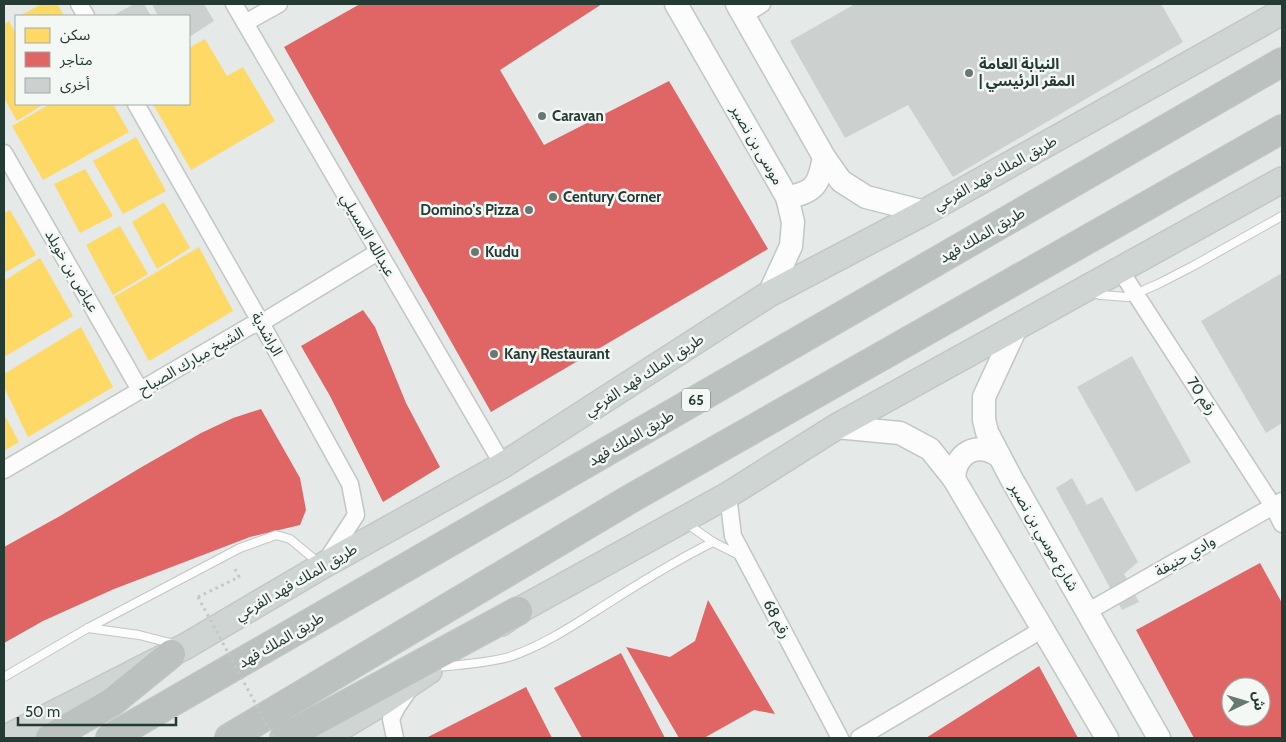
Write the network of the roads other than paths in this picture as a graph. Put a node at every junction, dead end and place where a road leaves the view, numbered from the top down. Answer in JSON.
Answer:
{"nodes":[{"id":1,"x":79,"y":4,"type":"edge"},
{"id":2,"x":234,"y":4,"type":"edge"},
{"id":3,"x":279,"y":4,"type":"edge"},
{"id":4,"x":676,"y":4,"type":"edge"},
{"id":5,"x":747,"y":7,"type":"edge"},
{"id":6,"x":1282,"y":12,"type":"edge"},
{"id":7,"x":85,"y":15,"type":"edge"},
{"id":8,"x":245,"y":23,"type":"junction"},
{"id":9,"x":1282,"y":62,"type":"edge"},
{"id":10,"x":137,"y":105,"type":"edge"},
{"id":11,"x":1282,"y":129,"type":"edge"},
{"id":12,"x":4,"y":152,"type":"edge"},
{"id":13,"x":824,"y":157,"type":"junction"},
{"id":14,"x":1282,"y":180,"type":"edge"},
{"id":15,"x":787,"y":198,"type":"junction"},
{"id":16,"x":925,"y":212,"type":"junction"},
{"id":17,"x":1282,"y":216,"type":"edge"},
{"id":18,"x":378,"y":252,"type":"junction"},
{"id":19,"x":1120,"y":270,"type":"junction"},
{"id":20,"x":1086,"y":289,"type":"junction"},
{"id":21,"x":1136,"y":293,"type":"junction"},
{"id":22,"x":769,"y":294,"type":"junction"},
{"id":23,"x":261,"y":323,"type":"junction"},
{"id":24,"x":1016,"y":328,"type":"junction"},
{"id":25,"x":140,"y":390,"type":"junction"},
{"id":26,"x":836,"y":427,"type":"junction"},
{"id":27,"x":999,"y":456,"type":"junction"},
{"id":28,"x":503,"y":465,"type":"junction"},
{"id":29,"x":4,"y":470,"type":"edge"},
{"id":30,"x":954,"y":478,"type":"junction"},
{"id":31,"x":728,"y":495,"type":"junction"},
{"id":32,"x":1278,"y":503,"type":"edge"},
{"id":33,"x":682,"y":520,"type":"junction"},
{"id":34,"x":1282,"y":524,"type":"edge"},
{"id":35,"x":713,"y":542,"type":"junction"},
{"id":36,"x":744,"y":558,"type":"junction"},
{"id":37,"x":322,"y":566,"type":"junction"},
{"id":38,"x":518,"y":611,"type":"junction"},
{"id":39,"x":1087,"y":612,"type":"junction"},
{"id":40,"x":88,"y":628,"type":"junction"},
{"id":41,"x":1043,"y":629,"type":"junction"},
{"id":42,"x":178,"y":650,"type":"junction"},
{"id":43,"x":428,"y":672,"type":"junction"},
{"id":44,"x":4,"y":677,"type":"edge"},
{"id":45,"x":6,"y":738,"type":"edge"},
{"id":46,"x":50,"y":738,"type":"edge"},
{"id":47,"x":110,"y":738,"type":"edge"},
{"id":48,"x":229,"y":738,"type":"edge"},
{"id":49,"x":284,"y":738,"type":"edge"},
{"id":50,"x":323,"y":738,"type":"edge"},
{"id":51,"x":395,"y":738,"type":"edge"},
{"id":52,"x":840,"y":738,"type":"edge"},
{"id":53,"x":859,"y":738,"type":"edge"},
{"id":54,"x":1108,"y":738,"type":"edge"},
{"id":55,"x":1159,"y":738,"type":"edge"}],
"edges":[{"from":1,"to":7,"type":"street"},
{"from":2,"to":8,"type":"street","name":"عبدالله المسيلي"},
{"from":3,"to":8,"type":"street"},
{"from":4,"to":15,"type":"street","name":"موسى بن نصير"},
{"from":5,"to":13,"type":"street"},
{"from":6,"to":16,"type":"main road","name":"طريق الملك فهد الفرعي"},
{"from":8,"to":18,"type":"street","name":"عبدالله المسيلي"},
{"from":9,"to":47,"type":"highway","name":"طريق الملك فهد","number":"65"},
{"from":10,"to":23,"type":"street","name":"الراشدية"},
{"from":11,"to":48,"type":"highway"},
{"from":12,"to":25,"type":"street","name":"عياض بن خويلد"},
{"from":13,"to":15,"type":"street"},
{"from":13,"to":16,"type":"street"},
{"from":14,"to":19,"type":"main road"},
{"from":15,"to":22,"type":"street","name":"موسى بن نصير"},
{"from":16,"to":22,"type":"main road","name":"طريق الملك فهد الفرعي"},
{"from":17,"to":21,"type":"lane"},
{"from":18,"to":23,"type":"street","name":"الشيخ مبارك الصباح"},
{"from":18,"to":28,"type":"street","name":"عبدالله المسيلي"},
{"from":19,"to":20,"type":"main road"},
{"from":19,"to":21,"type":"street","name":"رقم 70"},
{"from":20,"to":21,"type":"lane"},
{"from":20,"to":24,"type":"main road"},
{"from":21,"to":32,"type":"street","name":"رقم 70"},
{"from":22,"to":28,"type":"main road","name":"طريق الملك فهد الفرعي"},
{"from":23,"to":25,"type":"street","name":"الشيخ مبارك الصباح"},
{"from":23,"to":37,"type":"street","name":"الراشدية"},
{"from":24,"to":26,"type":"main road"},
{"from":24,"to":27,"type":"street","name":"شارع موسي بن نصير"},
{"from":25,"to":29,"type":"street","name":"الشيخ مبارك الصباح"},
{"from":26,"to":30,"type":"street"},
{"from":26,"to":31,"type":"main road"},
{"from":27,"to":30,"type":"street"},
{"from":27,"to":39,"type":"street","name":"شارع موسي بن نصير"},
{"from":28,"to":37,"type":"main road","name":"طريق الملك فهد الفرعي"},
{"from":30,"to":41,"type":"street"},
{"from":31,"to":33,"type":"main road"},
{"from":31,"to":36,"type":"street","name":"رقم 68"},
{"from":32,"to":34,"type":"street","name":"رقم 70"},
{"from":32,"to":39,"type":"street","name":"وادي حنيفة"},
{"from":33,"to":35,"type":"lane"},
{"from":33,"to":38,"type":"main road"},
{"from":35,"to":36,"type":"lane"},
{"from":35,"to":43,"type":"lane"},
{"from":36,"to":52,"type":"street","name":"رقم 68"},
{"from":37,"to":40,"type":"lane"},
{"from":37,"to":42,"type":"main road","name":"طريق الملك فهد الفرعي"},
{"from":38,"to":43,"type":"main road"},
{"from":38,"to":49,"type":"highway"},
{"from":39,"to":55,"type":"street","name":"شارع موسي بن نصير"},
{"from":40,"to":42,"type":"lane"},
{"from":40,"to":44,"type":"lane"},
{"from":41,"to":53,"type":"street"},
{"from":41,"to":54,"type":"street"},
{"from":42,"to":45,"type":"main road","name":"طريق الملك فهد الفرعي"},
{"from":42,"to":46,"type":"highway"},
{"from":43,"to":50,"type":"main road"},
{"from":43,"to":51,"type":"street"}]}
